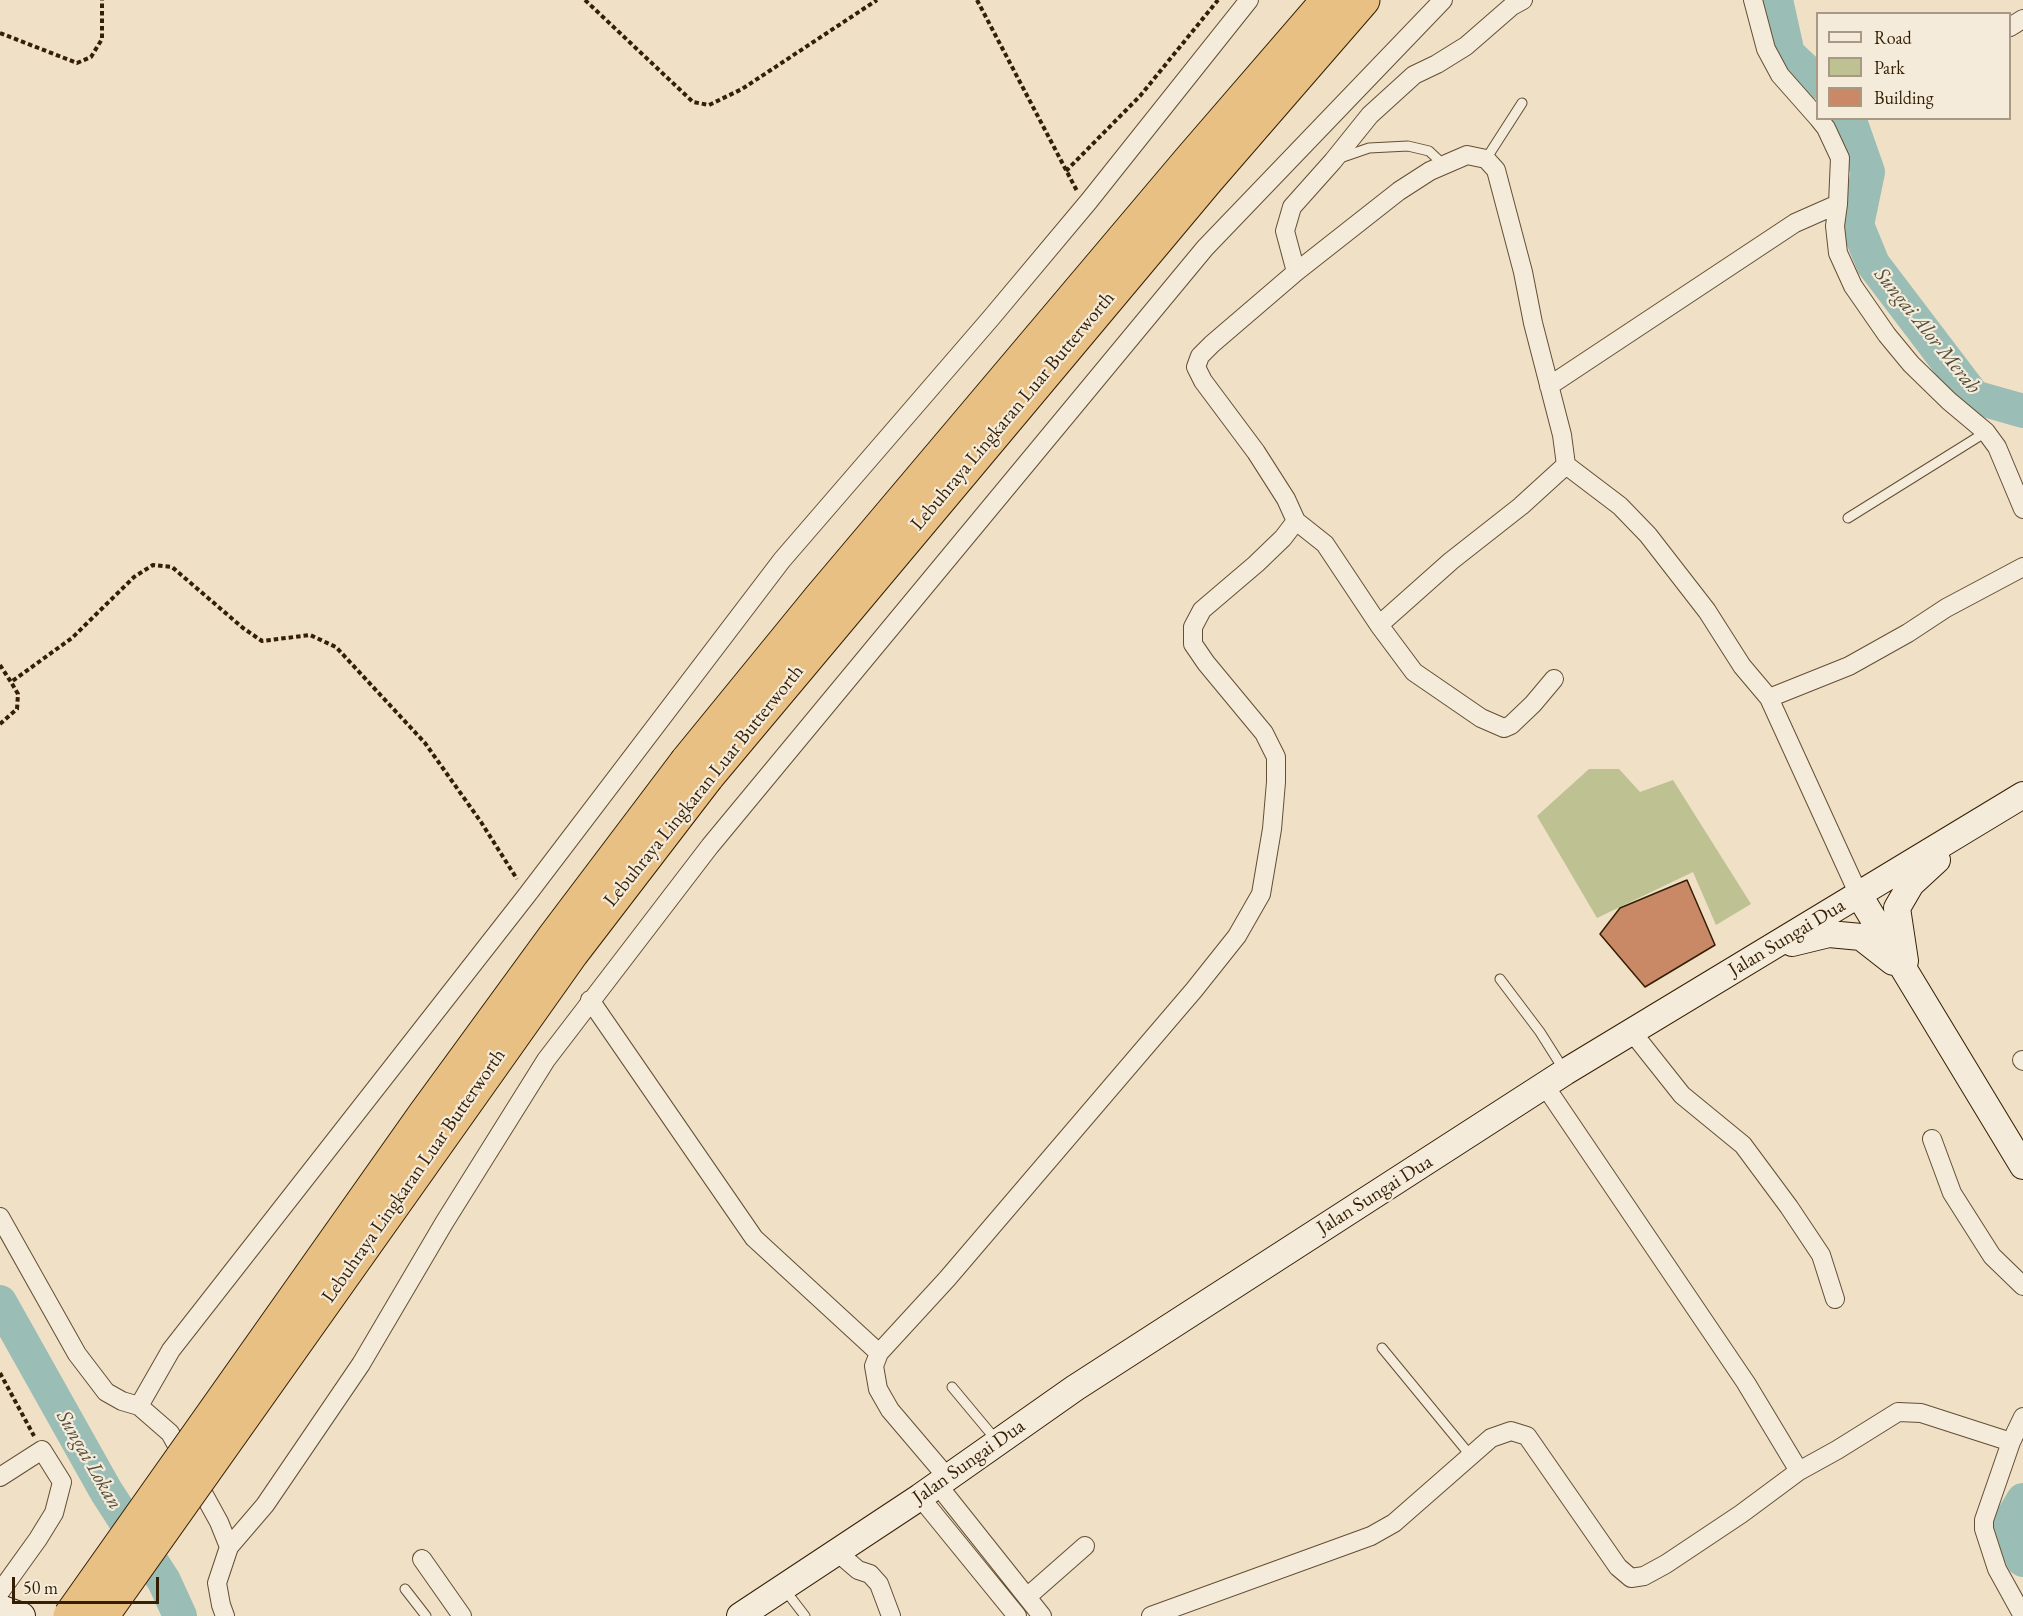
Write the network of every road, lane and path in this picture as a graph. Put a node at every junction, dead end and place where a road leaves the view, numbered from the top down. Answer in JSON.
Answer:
{"nodes":[{"id":1,"x":102,"y":0,"type":"edge"},
{"id":2,"x":585,"y":0,"type":"edge"},
{"id":3,"x":877,"y":0,"type":"edge"},
{"id":4,"x":977,"y":0,"type":"edge"},
{"id":5,"x":1218,"y":0,"type":"edge"},
{"id":6,"x":1249,"y":0,"type":"edge"},
{"id":7,"x":1328,"y":0,"type":"edge"},
{"id":8,"x":1363,"y":0,"type":"edge"},
{"id":9,"x":1443,"y":0,"type":"edge"},
{"id":10,"x":1523,"y":0,"type":"edge"},
{"id":11,"x":1753,"y":0,"type":"edge"},
{"id":12,"x":0,"y":33,"type":"edge"},
{"id":13,"x":1522,"y":103,"type":"dead end"},
{"id":14,"x":1816,"y":116,"type":"edge"},
{"id":15,"x":1820,"y":120,"type":"edge"},
{"id":16,"x":1486,"y":159,"type":"junction"},
{"id":17,"x":1333,"y":160,"type":"junction"},
{"id":18,"x":1444,"y":165,"type":"junction"},
{"id":19,"x":1066,"y":171,"type":"junction"},
{"id":20,"x":1089,"y":201,"type":"junction"},
{"id":21,"x":1838,"y":204,"type":"junction"},
{"id":22,"x":1296,"y":272,"type":"junction"},
{"id":23,"x":1549,"y":386,"type":"junction"},
{"id":24,"x":1986,"y":432,"type":"junction"},
{"id":25,"x":1566,"y":465,"type":"junction"},
{"id":26,"x":2023,"y":509,"type":"edge"},
{"id":27,"x":1848,"y":518,"type":"dead end"},
{"id":28,"x":1296,"y":521,"type":"junction"},
{"id":29,"x":2023,"y":567,"type":"edge"},
{"id":30,"x":1379,"y":625,"type":"junction"},
{"id":31,"x":0,"y":665,"type":"edge"},
{"id":32,"x":1554,"y":679,"type":"dead end"},
{"id":33,"x":11,"y":682,"type":"junction"},
{"id":34,"x":1769,"y":698,"type":"junction"},
{"id":35,"x":0,"y":724,"type":"edge"},
{"id":36,"x":697,"y":769,"type":"junction"},
{"id":37,"x":2023,"y":795,"type":"edge"},
{"id":38,"x":1966,"y":830,"type":"junction"},
{"id":39,"x":527,"y":895,"type":"junction"},
{"id":40,"x":1858,"y":895,"type":"junction"},
{"id":41,"x":1770,"y":948,"type":"junction"},
{"id":42,"x":1907,"y":973,"type":"junction"},
{"id":43,"x":1500,"y":979,"type":"dead end"},
{"id":44,"x":590,"y":1000,"type":"junction"},
{"id":45,"x":1632,"y":1032,"type":"junction"},
{"id":46,"x":1555,"y":1079,"type":"junction"},
{"id":47,"x":1932,"y":1139,"type":"dead end"},
{"id":48,"x":2023,"y":1166,"type":"edge"},
{"id":49,"x":0,"y":1217,"type":"edge"},
{"id":50,"x":2023,"y":1286,"type":"edge"},
{"id":51,"x":1835,"y":1299,"type":"dead end"},
{"id":52,"x":1382,"y":1348,"type":"dead end"},
{"id":53,"x":879,"y":1353,"type":"junction"},
{"id":54,"x":0,"y":1373,"type":"edge"},
{"id":55,"x":952,"y":1387,"type":"dead end"},
{"id":56,"x":139,"y":1406,"type":"junction"},
{"id":57,"x":2023,"y":1417,"type":"edge"},
{"id":58,"x":997,"y":1442,"type":"junction"},
{"id":59,"x":2010,"y":1442,"type":"junction"},
{"id":60,"x":42,"y":1450,"type":"junction"},
{"id":61,"x":1470,"y":1455,"type":"junction"},
{"id":62,"x":1799,"y":1471,"type":"junction"},
{"id":63,"x":0,"y":1477,"type":"edge"},
{"id":64,"x":935,"y":1486,"type":"junction"},
{"id":65,"x":1085,"y":1546,"type":"dead end"},
{"id":66,"x":229,"y":1547,"type":"junction"},
{"id":67,"x":837,"y":1552,"type":"junction"},
{"id":68,"x":422,"y":1559,"type":"dead end"},
{"id":69,"x":405,"y":1588,"type":"dead end"},
{"id":70,"x":783,"y":1588,"type":"junction"},
{"id":71,"x":0,"y":1592,"type":"edge"},
{"id":72,"x":1027,"y":1597,"type":"junction"},
{"id":73,"x":0,"y":1608,"type":"edge"},
{"id":74,"x":22,"y":1616,"type":"edge"},
{"id":75,"x":70,"y":1616,"type":"edge"},
{"id":76,"x":102,"y":1616,"type":"edge"},
{"id":77,"x":225,"y":1616,"type":"edge"},
{"id":78,"x":426,"y":1616,"type":"edge"},
{"id":79,"x":462,"y":1616,"type":"edge"},
{"id":80,"x":740,"y":1616,"type":"edge"},
{"id":81,"x":805,"y":1616,"type":"edge"},
{"id":82,"x":891,"y":1616,"type":"edge"},
{"id":83,"x":1017,"y":1616,"type":"edge"},
{"id":84,"x":1042,"y":1616,"type":"edge"},
{"id":85,"x":1151,"y":1616,"type":"edge"},
{"id":86,"x":2022,"y":1616,"type":"edge"}],
"edges":[{"from":1,"to":12,"type":"path"},
{"from":2,"to":3,"type":"path"},
{"from":4,"to":19,"type":"path"},
{"from":5,"to":19,"type":"path"},
{"from":6,"to":20,"type":"street"},
{"from":7,"to":36,"type":"highway","name":"Lebuhraya Lingkaran Luar Butterworth"},
{"from":8,"to":36,"type":"highway","name":"Lebuhraya Lingkaran Luar Butterworth"},
{"from":9,"to":44,"type":"street"},
{"from":10,"to":17,"type":"street"},
{"from":11,"to":14,"type":"street"},
{"from":13,"to":16,"type":"lane"},
{"from":15,"to":21,"type":"street"},
{"from":16,"to":18,"type":"street"},
{"from":16,"to":23,"type":"street"},
{"from":17,"to":18,"type":"lane"},
{"from":17,"to":22,"type":"street"},
{"from":18,"to":22,"type":"street"},
{"from":19,"to":20,"type":"path"},
{"from":20,"to":39,"type":"street"},
{"from":21,"to":23,"type":"street"},
{"from":21,"to":24,"type":"street"},
{"from":22,"to":28,"type":"street"},
{"from":23,"to":25,"type":"street"},
{"from":24,"to":26,"type":"street"},
{"from":24,"to":27,"type":"lane"},
{"from":25,"to":30,"type":"street"},
{"from":25,"to":34,"type":"street"},
{"from":28,"to":30,"type":"street"},
{"from":28,"to":53,"type":"street"},
{"from":29,"to":34,"type":"street"},
{"from":30,"to":32,"type":"street"},
{"from":31,"to":33,"type":"path"},
{"from":33,"to":35,"type":"path"},
{"from":33,"to":39,"type":"path"},
{"from":34,"to":40,"type":"street"},
{"from":36,"to":75,"type":"highway","name":"Lebuhraya Lingkaran Luar Butterworth","bridge":true},
{"from":36,"to":76,"type":"highway","name":"Lebuhraya Lingkaran Luar Butterworth","bridge":true},
{"from":37,"to":38,"type":"main road","name":"Jalan Sungai Dua"},
{"from":38,"to":40,"type":"main road","name":"Jalan Sungai Dua"},
{"from":38,"to":42,"type":"main road"},
{"from":39,"to":56,"type":"street"},
{"from":40,"to":41,"type":"main road","name":"Jalan Sungai Dua"},
{"from":40,"to":42,"type":"main road"},
{"from":41,"to":42,"type":"main road"},
{"from":41,"to":45,"type":"main road","name":"Jalan Sungai Dua"},
{"from":42,"to":48,"type":"main road"},
{"from":43,"to":46,"type":"lane"},
{"from":44,"to":53,"type":"street"},
{"from":44,"to":66,"type":"street"},
{"from":45,"to":46,"type":"main road","name":"Jalan Sungai Dua"},
{"from":45,"to":51,"type":"street"},
{"from":46,"to":58,"type":"main road","name":"Jalan Sungai Dua"},
{"from":46,"to":62,"type":"street"},
{"from":47,"to":50,"type":"street"},
{"from":49,"to":56,"type":"street"},
{"from":52,"to":61,"type":"lane"},
{"from":53,"to":64,"type":"street"},
{"from":54,"to":60,"type":"path"},
{"from":55,"to":58,"type":"lane"},
{"from":56,"to":66,"type":"street"},
{"from":57,"to":59,"type":"street"},
{"from":58,"to":64,"type":"main road","name":"Jalan Sungai Dua"},
{"from":59,"to":62,"type":"street"},
{"from":59,"to":86,"type":"street"},
{"from":60,"to":63,"type":"street"},
{"from":60,"to":71,"type":"street"},
{"from":61,"to":62,"type":"street"},
{"from":61,"to":85,"type":"street"},
{"from":64,"to":67,"type":"main road","name":"Jalan Sungai Dua"},
{"from":64,"to":72,"type":"street"},
{"from":64,"to":83,"type":"street"},
{"from":65,"to":72,"type":"street"},
{"from":66,"to":77,"type":"street"},
{"from":67,"to":70,"type":"main road","name":"Jalan Sungai Dua"},
{"from":67,"to":82,"type":"street"},
{"from":68,"to":79,"type":"street"},
{"from":69,"to":78,"type":"lane"},
{"from":70,"to":80,"type":"main road","name":"Jalan Sungai Dua"},
{"from":70,"to":81,"type":"lane"},
{"from":72,"to":84,"type":"street"},
{"from":73,"to":74,"type":"main road"}]}
